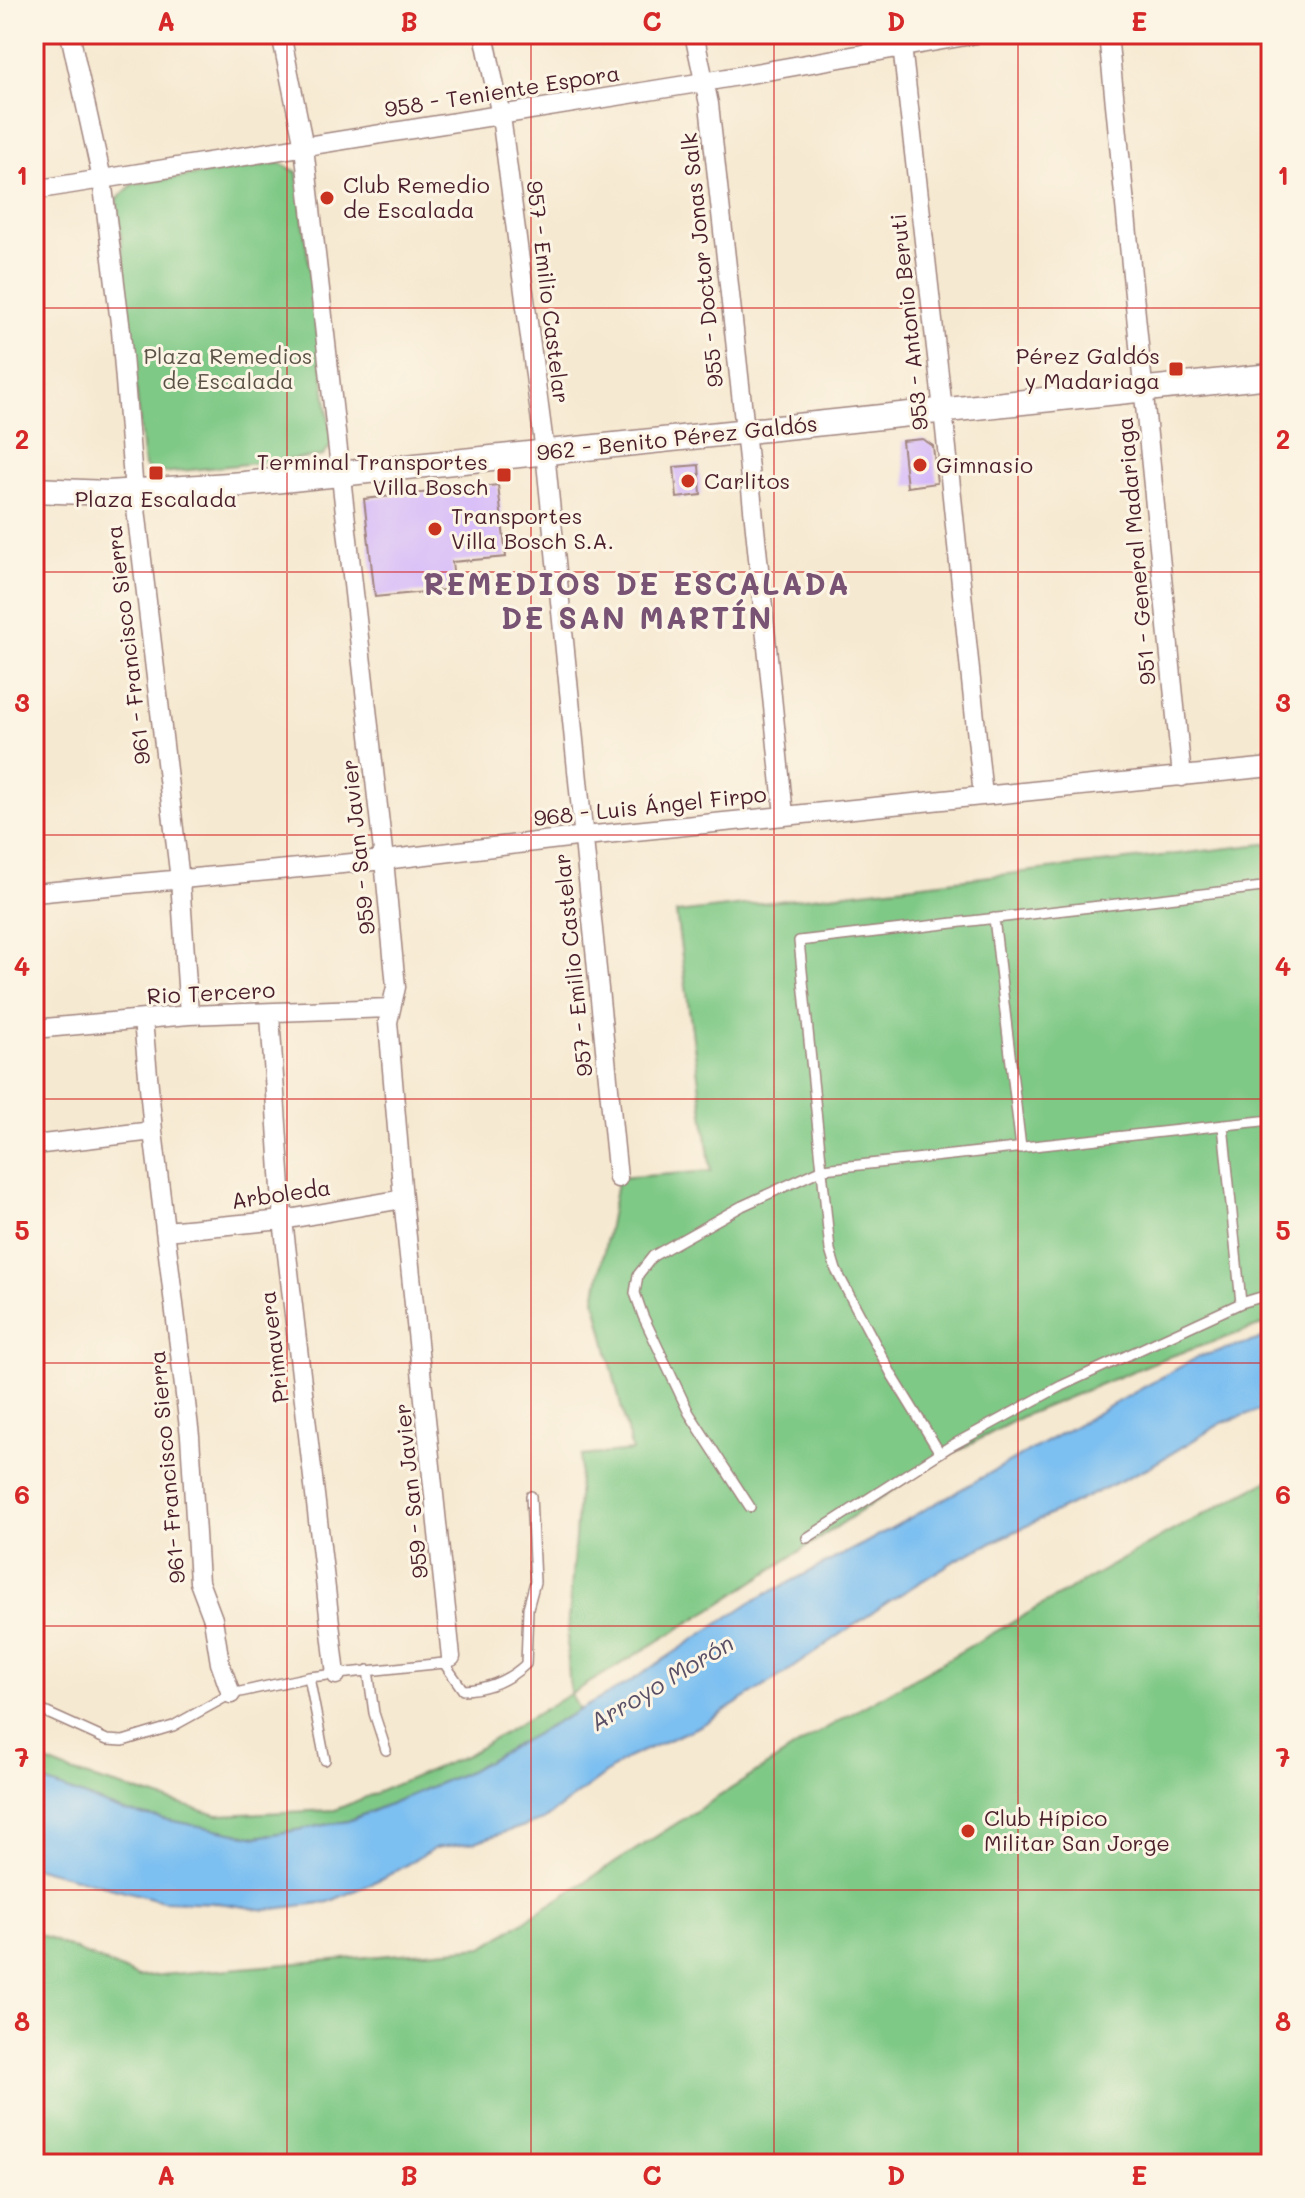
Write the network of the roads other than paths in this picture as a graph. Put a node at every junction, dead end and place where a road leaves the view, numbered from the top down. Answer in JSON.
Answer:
{"nodes":[{"id":1,"x":70,"y":34,"type":"edge"},
{"id":2,"x":281,"y":34,"type":"edge"},
{"id":3,"x":484,"y":34,"type":"edge"},
{"id":4,"x":694,"y":34,"type":"edge"},
{"id":5,"x":977,"y":34,"type":"edge"},
{"id":6,"x":1108,"y":34,"type":"edge"},
{"id":7,"x":902,"y":40,"type":"edge"},
{"id":8,"x":704,"y":82,"type":"junction"},
{"id":9,"x":501,"y":116,"type":"junction"},
{"id":10,"x":304,"y":147,"type":"junction"},
{"id":11,"x":102,"y":179,"type":"junction"},
{"id":12,"x":34,"y":190,"type":"edge"},
{"id":13,"x":1271,"y":376,"type":"edge"},
{"id":14,"x":1145,"y":389,"type":"junction"},
{"id":15,"x":943,"y":410,"type":"junction"},
{"id":16,"x":745,"y":430,"type":"junction"},
{"id":17,"x":545,"y":452,"type":"junction"},
{"id":18,"x":342,"y":475,"type":"junction"},
{"id":19,"x":34,"y":490,"type":"edge"},
{"id":20,"x":134,"y":492,"type":"junction"},
{"id":21,"x":1271,"y":767,"type":"edge"},
{"id":22,"x":1182,"y":777,"type":"junction"},
{"id":23,"x":983,"y":796,"type":"junction"},
{"id":24,"x":784,"y":815,"type":"junction"},
{"id":25,"x":585,"y":836,"type":"junction"},
{"id":26,"x":384,"y":860,"type":"junction"},
{"id":27,"x":180,"y":880,"type":"junction"},
{"id":28,"x":1271,"y":886,"type":"edge"},
{"id":29,"x":34,"y":893,"type":"edge"},
{"id":30,"x":994,"y":918,"type":"junction"},
{"id":31,"x":391,"y":1008,"type":"junction"},
{"id":32,"x":270,"y":1014,"type":"junction"},
{"id":33,"x":189,"y":1015,"type":"junction"},
{"id":34,"x":143,"y":1020,"type":"junction"},
{"id":35,"x":34,"y":1029,"type":"edge"},
{"id":36,"x":1271,"y":1120,"type":"edge"},
{"id":37,"x":1223,"y":1125,"type":"junction"},
{"id":38,"x":153,"y":1131,"type":"junction"},
{"id":39,"x":34,"y":1145,"type":"edge"},
{"id":40,"x":1021,"y":1148,"type":"junction"},
{"id":41,"x":823,"y":1169,"type":"junction"},
{"id":42,"x":618,"y":1178,"type":"dead end"},
{"id":43,"x":403,"y":1199,"type":"junction"},
{"id":44,"x":283,"y":1220,"type":"junction"},
{"id":45,"x":165,"y":1231,"type":"junction"},
{"id":46,"x":1271,"y":1294,"type":"edge"},
{"id":47,"x":1241,"y":1303,"type":"junction"},
{"id":48,"x":940,"y":1453,"type":"junction"},
{"id":49,"x":531,"y":1496,"type":"dead end"},
{"id":50,"x":750,"y":1507,"type":"dead end"},
{"id":51,"x":807,"y":1538,"type":"dead end"},
{"id":52,"x":447,"y":1660,"type":"junction"},
{"id":53,"x":368,"y":1670,"type":"junction"},
{"id":54,"x":336,"y":1675,"type":"junction"},
{"id":55,"x":309,"y":1677,"type":"junction"},
{"id":56,"x":231,"y":1694,"type":"junction"},
{"id":57,"x":34,"y":1707,"type":"edge"},
{"id":58,"x":386,"y":1750,"type":"dead end"},
{"id":59,"x":325,"y":1760,"type":"dead end"}],
"edges":[{"from":1,"to":11,"type":"street","name":"961 - Francisco Sierra"},
{"from":2,"to":10,"type":"street","name":"959 - San Javier"},
{"from":3,"to":9,"type":"street","name":"957 - Emilio Castelar"},
{"from":4,"to":8,"type":"street","name":"955 - Doctor Jonas Salk"},
{"from":5,"to":7,"type":"street","name":"958 - Teniente Espora"},
{"from":6,"to":14,"type":"street","name":"951 - General Madariaga"},
{"from":7,"to":8,"type":"street","name":"958 - Teniente Espora"},
{"from":7,"to":15,"type":"street","name":"953 - Antonio Beruti"},
{"from":8,"to":9,"type":"street","name":"958 - Teniente Espora"},
{"from":8,"to":16,"type":"street","name":"955 - Doctor Jonas Salk"},
{"from":9,"to":10,"type":"street","name":"958 - Teniente Espora"},
{"from":9,"to":17,"type":"street","name":"957 - Emilio Castelar"},
{"from":10,"to":11,"type":"street","name":"958 - Teniente Espora"},
{"from":10,"to":18,"type":"street","name":"959 - San Javier"},
{"from":11,"to":12,"type":"street","name":"958 - Teniente Espora"},
{"from":11,"to":20,"type":"street","name":"961 - Francisco Sierra"},
{"from":13,"to":14,"type":"main road","name":"962 - Benito Pérez Galdós"},
{"from":14,"to":15,"type":"main road","name":"962 - Benito Pérez Galdós"},
{"from":14,"to":22,"type":"street","name":"951 - General Madariaga"},
{"from":15,"to":16,"type":"main road","name":"962 - Benito Pérez Galdós"},
{"from":15,"to":23,"type":"street","name":"953 - Antonio Beruti"},
{"from":16,"to":17,"type":"main road","name":"962 - Benito Pérez Galdós"},
{"from":16,"to":24,"type":"street","name":"955 - Doctor Jonas Salk"},
{"from":17,"to":18,"type":"main road","name":"962 - Benito Pérez Galdós"},
{"from":17,"to":25,"type":"street","name":"957 - Emilio Castelar"},
{"from":18,"to":20,"type":"main road","name":"962 - Benito Pérez Galdós"},
{"from":18,"to":26,"type":"street","name":"959 - San Javier"},
{"from":19,"to":20,"type":"main road","name":"962 - Benito Pérez Galdós"},
{"from":20,"to":27,"type":"street","name":"961 - Francisco Sierra"},
{"from":21,"to":22,"type":"street","name":"968 - Luis Ángel Firpo"},
{"from":22,"to":23,"type":"street","name":"968 - Luis Ángel Firpo"},
{"from":23,"to":24,"type":"street","name":"968 - Luis Ángel Firpo"},
{"from":24,"to":25,"type":"street","name":"968 - Luis Ángel Firpo"},
{"from":25,"to":26,"type":"street","name":"968 - Luis Ángel Firpo"},
{"from":25,"to":42,"type":"street","name":"957 - Emilio Castelar"},
{"from":26,"to":27,"type":"street","name":"968 - Luis Ángel Firpo"},
{"from":26,"to":31,"type":"street","name":"959 - San Javier"},
{"from":27,"to":29,"type":"street","name":"968 - Luis Ángel Firpo"},
{"from":27,"to":33,"type":"street","name":"961 - Francisco Sierra"},
{"from":28,"to":30,"type":"lane"},
{"from":30,"to":40,"type":"lane"},
{"from":30,"to":41,"type":"lane"},
{"from":31,"to":32,"type":"street","name":"Rio Tercero"},
{"from":31,"to":43,"type":"street","name":"959 - San Javier"},
{"from":32,"to":33,"type":"street","name":"Rio Tercero"},
{"from":32,"to":44,"type":"street","name":"Primavera"},
{"from":33,"to":34,"type":"street","name":"Rio Tercero"},
{"from":34,"to":35,"type":"street","name":"Rio Tercero"},
{"from":34,"to":38,"type":"street","name":"961- Francisco Sierra"},
{"from":36,"to":37,"type":"lane"},
{"from":37,"to":40,"type":"lane"},
{"from":37,"to":47,"type":"lane"},
{"from":38,"to":39,"type":"street"},
{"from":38,"to":45,"type":"street","name":"961- Francisco Sierra"},
{"from":40,"to":41,"type":"lane"},
{"from":41,"to":48,"type":"lane"},
{"from":41,"to":50,"type":"lane"},
{"from":43,"to":44,"type":"street","name":"Arboleda"},
{"from":43,"to":52,"type":"street","name":"959 - San Javier"},
{"from":44,"to":45,"type":"street","name":"Arboleda"},
{"from":44,"to":54,"type":"street","name":"Primavera"},
{"from":45,"to":56,"type":"street","name":"961- Francisco Sierra"},
{"from":46,"to":47,"type":"lane"},
{"from":47,"to":48,"type":"lane"},
{"from":48,"to":51,"type":"lane"},
{"from":49,"to":52,"type":"lane"},
{"from":52,"to":53,"type":"lane"},
{"from":53,"to":54,"type":"lane"},
{"from":53,"to":58,"type":"lane"},
{"from":54,"to":55,"type":"lane"},
{"from":55,"to":56,"type":"lane"},
{"from":55,"to":59,"type":"lane"},
{"from":56,"to":57,"type":"lane"}]}
